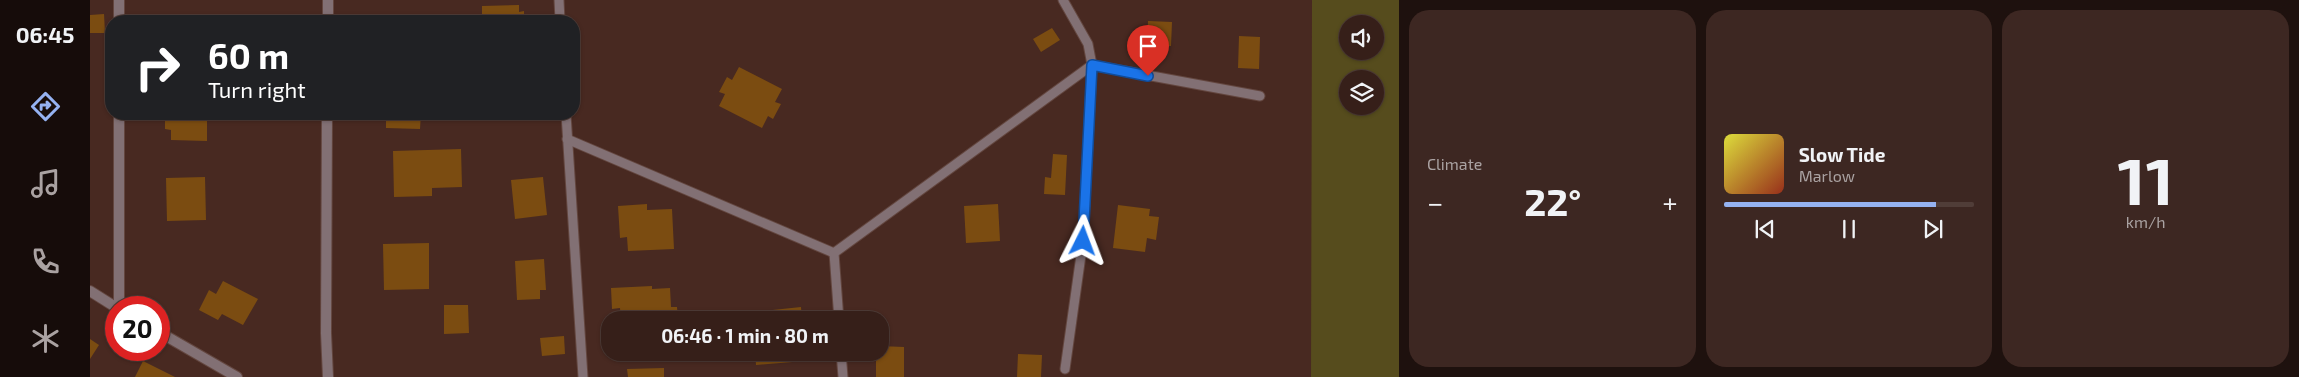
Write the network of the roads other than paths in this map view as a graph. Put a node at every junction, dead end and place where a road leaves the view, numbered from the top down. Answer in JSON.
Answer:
{"nodes":[{"id":1,"x":119,"y":0,"type":"edge"},
{"id":2,"x":328,"y":0,"type":"edge"},
{"id":3,"x":559,"y":0,"type":"edge"},
{"id":4,"x":1063,"y":0,"type":"edge"},
{"id":5,"x":119,"y":15,"type":"edge"},
{"id":6,"x":328,"y":15,"type":"edge"},
{"id":7,"x":560,"y":15,"type":"edge"},
{"id":8,"x":1092,"y":65,"type":"junction"},
{"id":9,"x":1260,"y":96,"type":"dead end"},
{"id":10,"x":119,"y":120,"type":"edge"},
{"id":11,"x":327,"y":120,"type":"edge"},
{"id":12,"x":566,"y":120,"type":"edge"},
{"id":13,"x":567,"y":139,"type":"junction"},
{"id":14,"x":834,"y":253,"type":"junction"},
{"id":15,"x":90,"y":291,"type":"edge"},
{"id":16,"x":118,"y":296,"type":"edge"},
{"id":17,"x":105,"y":300,"type":"edge"},
{"id":18,"x":838,"y":311,"type":"edge"},
{"id":19,"x":170,"y":338,"type":"edge"},
{"id":20,"x":842,"y":361,"type":"edge"},
{"id":21,"x":1065,"y":369,"type":"dead end"},
{"id":22,"x":238,"y":377,"type":"edge"},
{"id":23,"x":328,"y":377,"type":"edge"},
{"id":24,"x":583,"y":377,"type":"edge"},
{"id":25,"x":843,"y":377,"type":"edge"}],
"edges":[{"from":1,"to":5,"type":"street"},
{"from":2,"to":6,"type":"street"},
{"from":3,"to":7,"type":"lane"},
{"from":4,"to":8,"type":"lane"},
{"from":8,"to":9,"type":"lane"},
{"from":8,"to":14,"type":"lane"},
{"from":8,"to":21,"type":"lane"},
{"from":10,"to":16,"type":"street"},
{"from":11,"to":23,"type":"street"},
{"from":12,"to":13,"type":"lane"},
{"from":13,"to":14,"type":"lane"},
{"from":13,"to":24,"type":"lane"},
{"from":14,"to":18,"type":"lane"},
{"from":15,"to":17,"type":"street"},
{"from":19,"to":22,"type":"street"},
{"from":20,"to":25,"type":"lane"}]}
